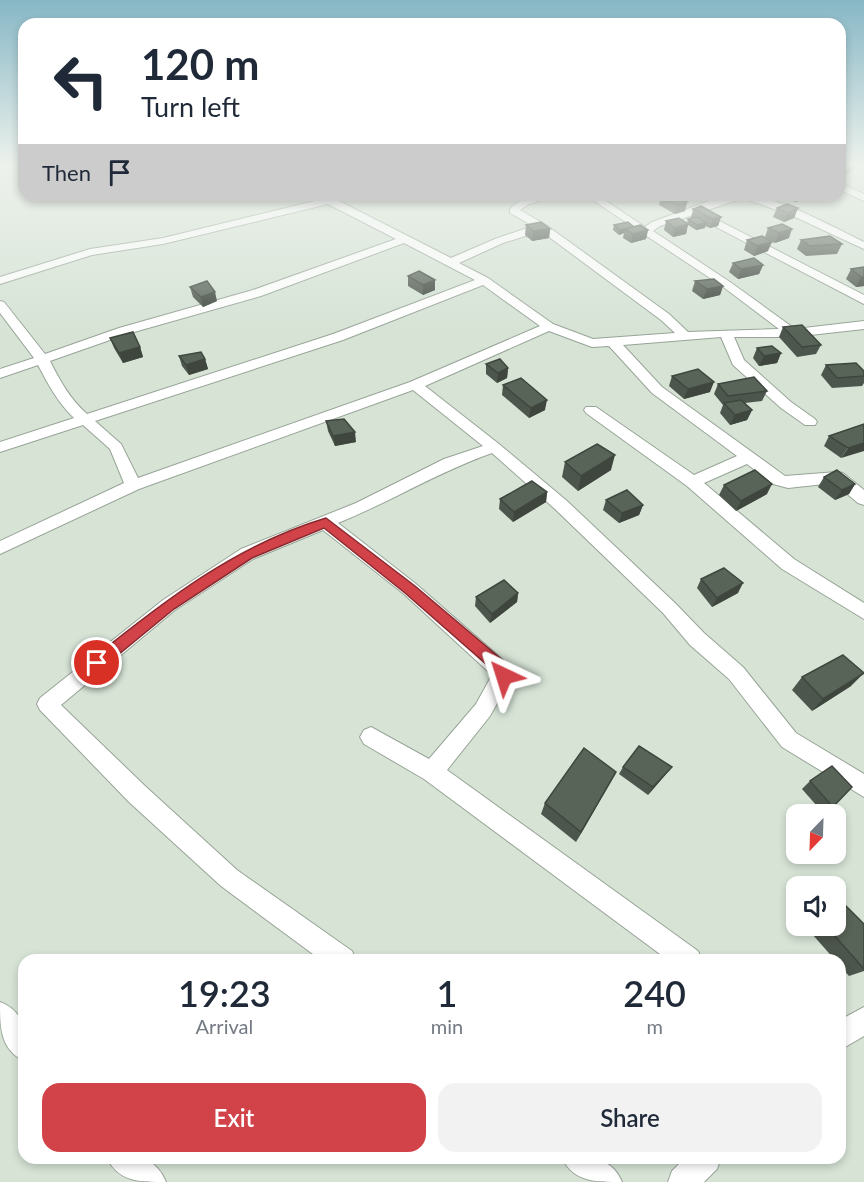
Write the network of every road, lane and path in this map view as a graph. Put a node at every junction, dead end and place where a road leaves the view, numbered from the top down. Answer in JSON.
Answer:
{"nodes":[{"id":1,"x":247,"y":220,"type":"edge"},
{"id":2,"x":368,"y":220,"type":"edge"},
{"id":3,"x":529,"y":220,"type":"edge"},
{"id":4,"x":629,"y":220,"type":"edge"},
{"id":5,"x":668,"y":220,"type":"edge"},
{"id":6,"x":711,"y":220,"type":"edge"},
{"id":7,"x":810,"y":220,"type":"edge"},
{"id":8,"x":542,"y":227,"type":"junction"},
{"id":9,"x":646,"y":231,"type":"junction"},
{"id":10,"x":403,"y":240,"type":"junction"},
{"id":11,"x":864,"y":246,"type":"edge"},
{"id":12,"x":450,"y":263,"type":"junction"},
{"id":13,"x":484,"y":280,"type":"junction"},
{"id":14,"x":0,"y":281,"type":"edge"},
{"id":15,"x":864,"y":300,"type":"edge"},
{"id":16,"x":0,"y":305,"type":"edge"},
{"id":17,"x":864,"y":325,"type":"edge"},
{"id":18,"x":549,"y":327,"type":"junction"},
{"id":19,"x":726,"y":333,"type":"junction"},
{"id":20,"x":792,"y":333,"type":"junction"},
{"id":21,"x":684,"y":336,"type":"junction"},
{"id":22,"x":614,"y":343,"type":"junction"},
{"id":23,"x":42,"y":359,"type":"junction"},
{"id":24,"x":0,"y":374,"type":"edge"},
{"id":25,"x":415,"y":386,"type":"junction"},
{"id":26,"x":591,"y":410,"type":"dead end"},
{"id":27,"x":86,"y":420,"type":"junction"},
{"id":28,"x":810,"y":422,"type":"dead end"},
{"id":29,"x":0,"y":447,"type":"edge"},
{"id":30,"x":494,"y":447,"type":"junction"},
{"id":31,"x":749,"y":458,"type":"junction"},
{"id":32,"x":693,"y":482,"type":"junction"},
{"id":33,"x":133,"y":485,"type":"junction"},
{"id":34,"x":864,"y":499,"type":"edge"},
{"id":35,"x":326,"y":523,"type":"junction"},
{"id":36,"x":0,"y":548,"type":"edge"},
{"id":37,"x":864,"y":612,"type":"edge"},
{"id":38,"x":371,"y":738,"type":"dead end"},
{"id":39,"x":432,"y":772,"type":"junction"},
{"id":40,"x":864,"y":786,"type":"edge"},
{"id":41,"x":335,"y":954,"type":"edge"},
{"id":42,"x":681,"y":954,"type":"edge"},
{"id":43,"x":0,"y":1015,"type":"edge"},
{"id":44,"x":864,"y":1020,"type":"edge"},
{"id":45,"x":846,"y":1032,"type":"edge"},
{"id":46,"x":18,"y":1039,"type":"edge"},
{"id":47,"x":129,"y":1164,"type":"edge"},
{"id":48,"x":584,"y":1164,"type":"edge"},
{"id":49,"x":700,"y":1164,"type":"edge"},
{"id":50,"x":151,"y":1182,"type":"edge"},
{"id":51,"x":607,"y":1182,"type":"edge"},
{"id":52,"x":683,"y":1182,"type":"edge"}],
"edges":[{"from":1,"to":14,"type":"street"},
{"from":2,"to":10,"type":"street"},
{"from":3,"to":8,"type":"street"},
{"from":4,"to":9,"type":"street"},
{"from":5,"to":9,"type":"street"},
{"from":6,"to":15,"type":"street"},
{"from":7,"to":11,"type":"street"},
{"from":8,"to":12,"type":"street"},
{"from":8,"to":21,"type":"street"},
{"from":9,"to":20,"type":"street"},
{"from":10,"to":12,"type":"street"},
{"from":10,"to":23,"type":"street"},
{"from":12,"to":13,"type":"street"},
{"from":13,"to":18,"type":"street"},
{"from":13,"to":27,"type":"street"},
{"from":16,"to":23,"type":"street"},
{"from":17,"to":20,"type":"street"},
{"from":18,"to":22,"type":"street"},
{"from":18,"to":25,"type":"street"},
{"from":19,"to":20,"type":"street"},
{"from":19,"to":21,"type":"street"},
{"from":19,"to":28,"type":"street"},
{"from":21,"to":22,"type":"street"},
{"from":22,"to":31,"type":"street"},
{"from":23,"to":24,"type":"street"},
{"from":23,"to":27,"type":"street"},
{"from":25,"to":30,"type":"street"},
{"from":25,"to":33,"type":"street"},
{"from":26,"to":32,"type":"street"},
{"from":27,"to":29,"type":"street"},
{"from":27,"to":33,"type":"street"},
{"from":30,"to":35,"type":"street"},
{"from":30,"to":40,"type":"street"},
{"from":31,"to":32,"type":"street"},
{"from":31,"to":34,"type":"street"},
{"from":32,"to":37,"type":"street"},
{"from":33,"to":36,"type":"street"},
{"from":35,"to":39,"type":"street"},
{"from":35,"to":41,"type":"street"},
{"from":38,"to":39,"type":"street"},
{"from":39,"to":42,"type":"street"},
{"from":43,"to":46,"type":"street"},
{"from":44,"to":45,"type":"street"},
{"from":47,"to":50,"type":"street"},
{"from":48,"to":51,"type":"street"},
{"from":49,"to":52,"type":"street"}]}
